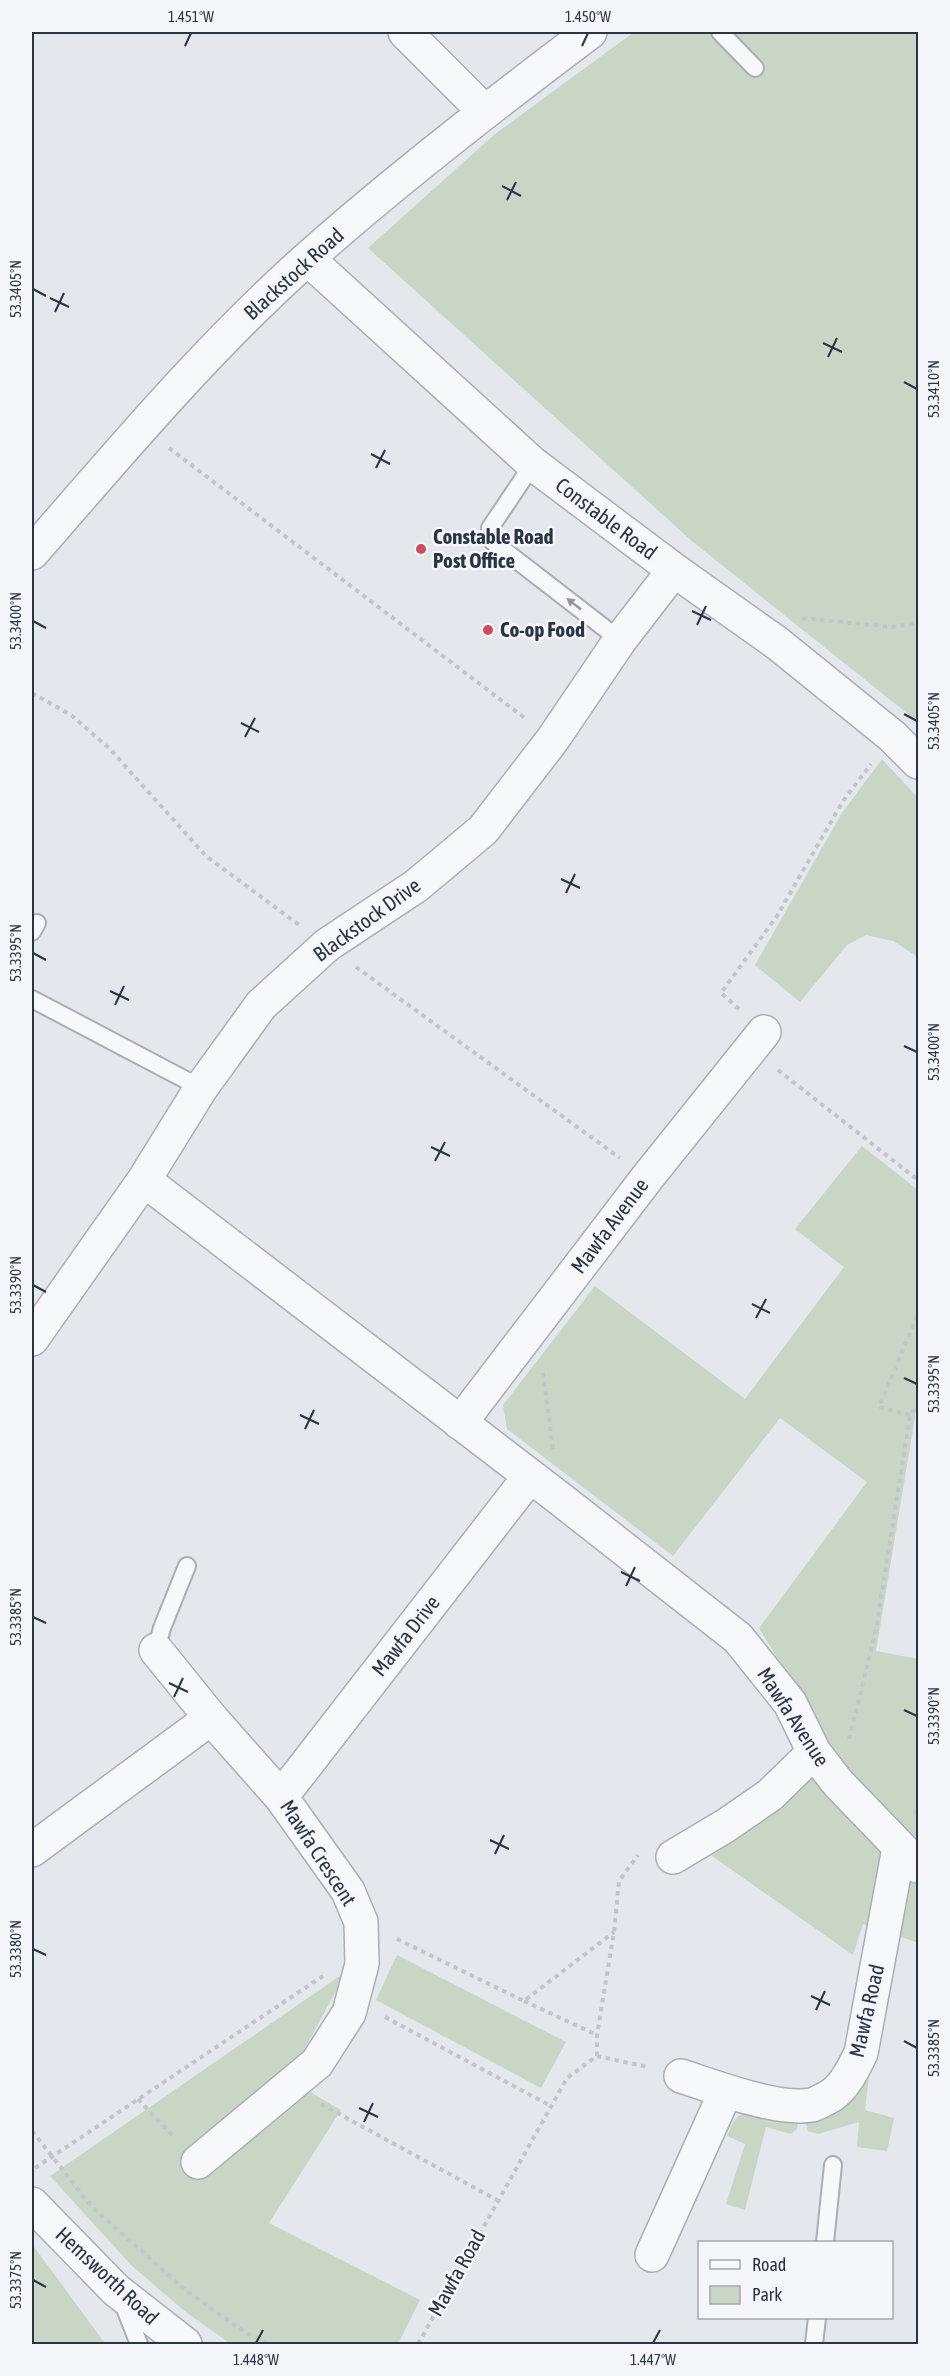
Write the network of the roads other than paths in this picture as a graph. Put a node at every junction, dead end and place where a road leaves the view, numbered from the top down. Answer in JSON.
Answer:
{"nodes":[{"id":1,"x":405,"y":32,"type":"edge"},
{"id":2,"x":590,"y":32,"type":"edge"},
{"id":3,"x":720,"y":32,"type":"edge"},
{"id":4,"x":755,"y":68,"type":"dead end"},
{"id":5,"x":485,"y":112,"type":"junction"},
{"id":6,"x":308,"y":259,"type":"junction"},
{"id":7,"x":533,"y":464,"type":"junction"},
{"id":8,"x":32,"y":553,"type":"edge"},
{"id":9,"x":674,"y":570,"type":"junction"},
{"id":10,"x":620,"y":640,"type":"junction"},
{"id":11,"x":918,"y":762,"type":"edge"},
{"id":12,"x":32,"y":999,"type":"edge"},
{"id":13,"x":758,"y":1041,"type":"road end"},
{"id":14,"x":201,"y":1088,"type":"junction"},
{"id":15,"x":144,"y":1180,"type":"junction"},
{"id":16,"x":32,"y":1339,"type":"edge"},
{"id":17,"x":460,"y":1423,"type":"junction"},
{"id":18,"x":530,"y":1476,"type":"junction"},
{"id":19,"x":187,"y":1566,"type":"dead end"},
{"id":20,"x":156,"y":1650,"type":"joint"},
{"id":21,"x":211,"y":1718,"type":"junction"},
{"id":22,"x":814,"y":1752,"type":"junction"},
{"id":23,"x":281,"y":1797,"type":"junction"},
{"id":24,"x":32,"y":1850,"type":"edge"},
{"id":25,"x":673,"y":1857,"type":"road end"},
{"id":26,"x":909,"y":1857,"type":"edge"},
{"id":27,"x":681,"y":2076,"type":"road end"},
{"id":28,"x":726,"y":2091,"type":"junction"},
{"id":29,"x":198,"y":2162,"type":"road end"},
{"id":30,"x":833,"y":2165,"type":"dead end"},
{"id":31,"x":32,"y":2204,"type":"edge"},
{"id":32,"x":825,"y":2241,"type":"edge"},
{"id":33,"x":652,"y":2255,"type":"dead end"},
{"id":34,"x":118,"y":2292,"type":"junction"},
{"id":35,"x":817,"y":2319,"type":"edge"},
{"id":36,"x":140,"y":2344,"type":"edge"},
{"id":37,"x":185,"y":2344,"type":"edge"},
{"id":38,"x":814,"y":2344,"type":"edge"}],
"edges":[{"from":1,"to":5,"type":"street"},
{"from":2,"to":5,"type":"street","name":"Blackstock Road"},
{"from":3,"to":4,"type":"lane"},
{"from":5,"to":6,"type":"street","name":"Blackstock Road"},
{"from":6,"to":7,"type":"street","name":"Constable Road"},
{"from":6,"to":8,"type":"street","name":"Blackstock Road"},
{"from":7,"to":9,"type":"street","name":"Constable Road"},
{"from":10,"to":7,"type":"lane","one_way":true},
{"from":9,"to":10,"type":"street","name":"Blackstock Drive"},
{"from":9,"to":11,"type":"street","name":"Constable Road"},
{"from":10,"to":14,"type":"street","name":"Blackstock Drive"},
{"from":12,"to":14,"type":"lane"},
{"from":13,"to":17,"type":"street","name":"Mawfa Avenue"},
{"from":14,"to":15,"type":"street","name":"Blackstock Drive"},
{"from":15,"to":16,"type":"street","name":"Blackstock Drive"},
{"from":15,"to":17,"type":"street","name":"Mawfa Avenue"},
{"from":17,"to":18,"type":"street","name":"Mawfa Avenue"},
{"from":18,"to":22,"type":"street","name":"Mawfa Avenue"},
{"from":18,"to":23,"type":"street","name":"Mawfa Drive"},
{"from":19,"to":20,"type":"lane"},
{"from":20,"to":21,"type":"street","name":"Mawfa Crescent"},
{"from":21,"to":23,"type":"street","name":"Mawfa Crescent"},
{"from":21,"to":24,"type":"street"},
{"from":22,"to":25,"type":"street"},
{"from":22,"to":26,"type":"street","name":"Mawfa Avenue"},
{"from":23,"to":29,"type":"street","name":"Mawfa Crescent"},
{"from":26,"to":28,"type":"street","name":"Mawfa Road"},
{"from":27,"to":28,"type":"street","name":"Mawfa Road"},
{"from":28,"to":33,"type":"street"},
{"from":30,"to":32,"type":"lane"},
{"from":31,"to":34,"type":"street","name":"Hemsworth Road"},
{"from":34,"to":36,"type":"lane"},
{"from":34,"to":37,"type":"street","name":"Hemsworth Road"},
{"from":35,"to":38,"type":"lane"}]}
